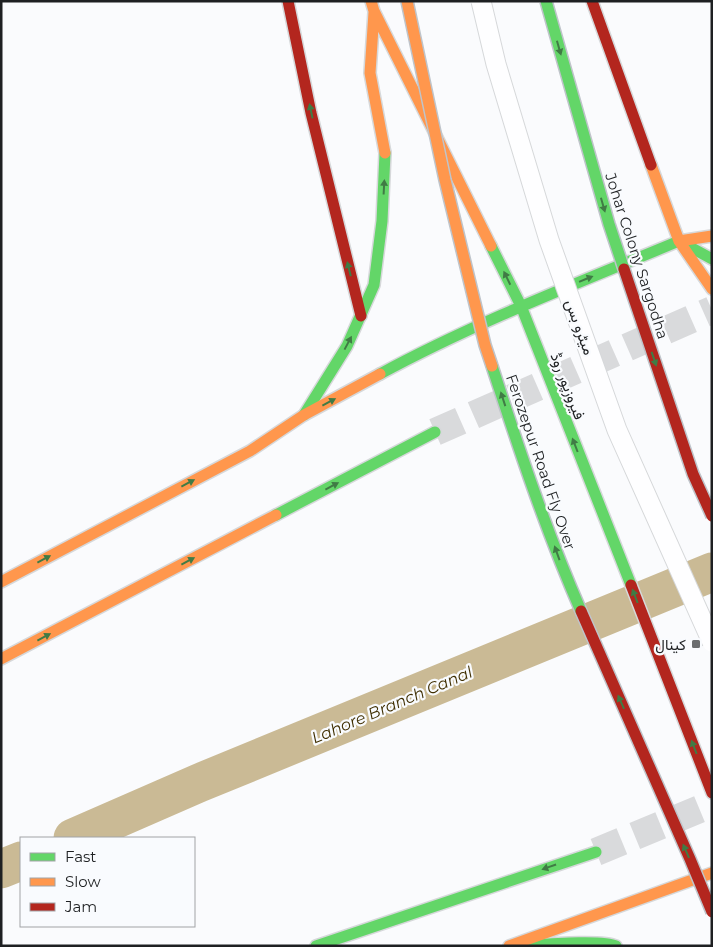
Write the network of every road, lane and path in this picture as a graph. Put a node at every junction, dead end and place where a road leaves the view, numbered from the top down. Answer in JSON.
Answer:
{"nodes":[{"id":1,"x":288,"y":1,"type":"edge"},
{"id":2,"x":407,"y":1,"type":"edge"},
{"id":3,"x":480,"y":1,"type":"edge"},
{"id":4,"x":546,"y":1,"type":"edge"},
{"id":5,"x":592,"y":1,"type":"edge"},
{"id":6,"x":372,"y":6,"type":"edge"},
{"id":7,"x":712,"y":236,"type":"edge"},
{"id":8,"x":679,"y":241,"type":"junction"},
{"id":9,"x":712,"y":259,"type":"edge"},
{"id":10,"x":712,"y":289,"type":"edge"},
{"id":11,"x":521,"y":306,"type":"junction"},
{"id":12,"x":361,"y":316,"type":"junction"},
{"id":13,"x":304,"y":415,"type":"junction"},
{"id":14,"x":435,"y":432,"type":"tunnel mouth"},
{"id":15,"x":712,"y":516,"type":"edge"},
{"id":16,"x":1,"y":582,"type":"edge"},
{"id":17,"x":712,"y":642,"type":"edge"},
{"id":18,"x":1,"y":659,"type":"edge"},
{"id":19,"x":712,"y":793,"type":"edge"},
{"id":20,"x":596,"y":852,"type":"tunnel mouth"},
{"id":21,"x":712,"y":873,"type":"edge"},
{"id":22,"x":712,"y":912,"type":"edge"},
{"id":23,"x":316,"y":946,"type":"edge"},
{"id":24,"x":509,"y":946,"type":"edge"},
{"id":25,"x":518,"y":946,"type":"edge"},
{"id":26,"x":616,"y":946,"type":"edge"}],
"edges":[{"from":12,"to":1,"type":"main road","one_way":true},
{"from":22,"to":2,"type":"main road","name":"Ferozepur Road Fly Over","one_way":true,"bridge":true},
{"from":3,"to":17,"type":"lane","name":"میٹرو بس","bridge":true},
{"from":4,"to":15,"type":"main road","name":"Johar Colony Sargodha","one_way":true,"bridge":true},
{"from":5,"to":8,"type":"main road"},
{"from":11,"to":6,"type":"main road","name":"فیروزپور روڈ","one_way":true},
{"from":12,"to":6,"type":"main road","one_way":true},
{"from":7,"to":8,"type":"main road"},
{"from":8,"to":9,"type":"main road"},
{"from":8,"to":10,"type":"main road"},
{"from":11,"to":8,"type":"main road","one_way":true},
{"from":13,"to":11,"type":"main road","one_way":true},
{"from":19,"to":11,"type":"main road","name":"فیروزپور روڈ","one_way":true},
{"from":13,"to":12,"type":"main road","one_way":true},
{"from":16,"to":13,"type":"main road","one_way":true},
{"from":18,"to":14,"type":"main road","one_way":true},
{"from":20,"to":23,"type":"main road","one_way":true},
{"from":21,"to":24,"type":"main road"},
{"from":25,"to":26,"type":"main road"}]}
